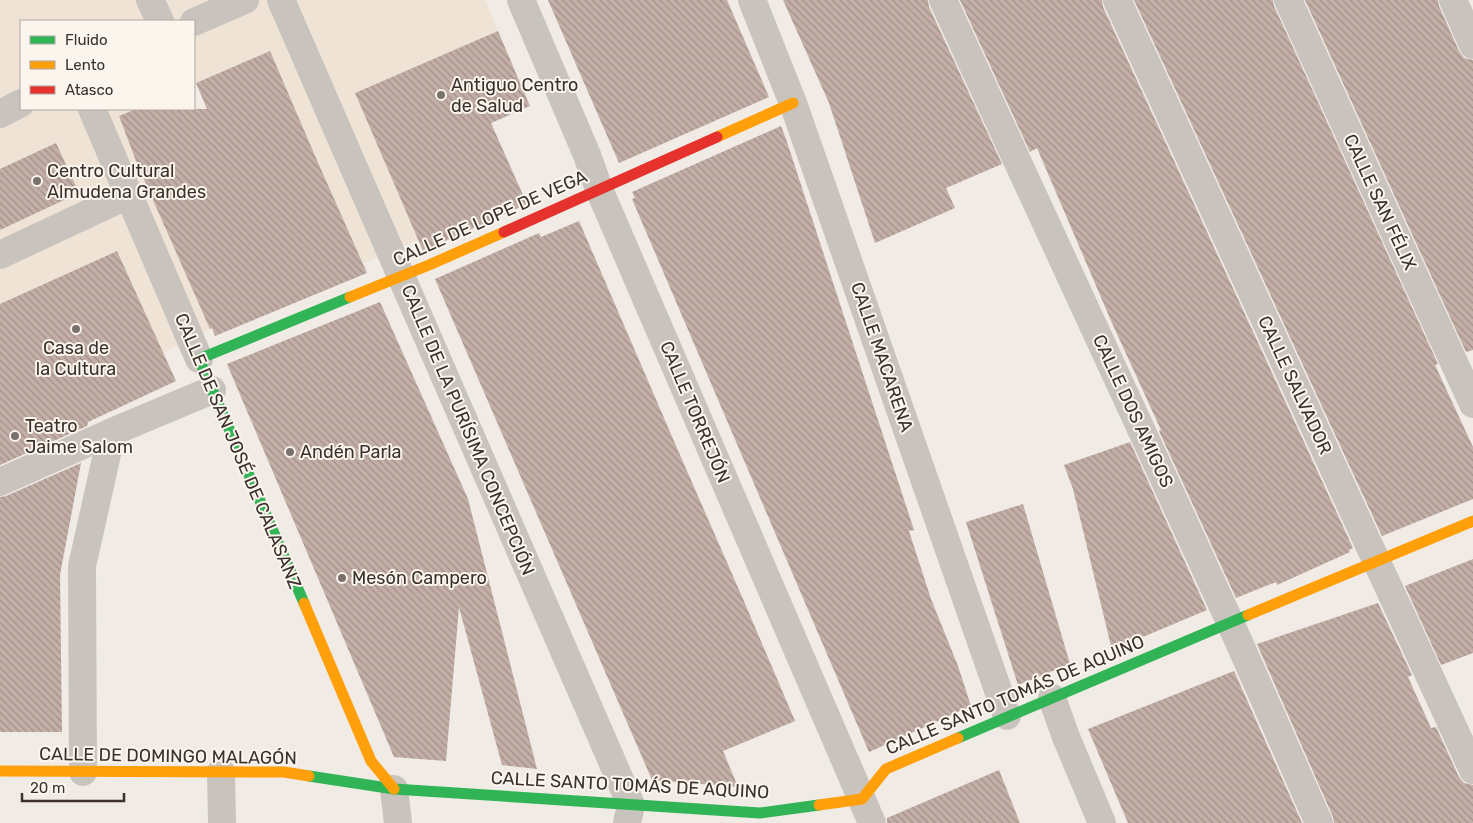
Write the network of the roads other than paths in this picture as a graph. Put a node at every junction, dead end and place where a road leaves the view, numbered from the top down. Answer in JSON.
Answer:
{"nodes":[{"id":1,"x":150,"y":0,"type":"edge"},
{"id":2,"x":245,"y":0,"type":"edge"},
{"id":3,"x":281,"y":0,"type":"edge"},
{"id":4,"x":522,"y":0,"type":"edge"},
{"id":5,"x":752,"y":0,"type":"edge"},
{"id":6,"x":943,"y":0,"type":"edge"},
{"id":7,"x":1117,"y":0,"type":"edge"},
{"id":8,"x":1288,"y":0,"type":"edge"},
{"id":9,"x":1453,"y":0,"type":"edge"},
{"id":10,"x":160,"y":20,"type":"edge"},
{"id":11,"x":195,"y":22,"type":"edge"},
{"id":12,"x":1473,"y":45,"type":"edge"},
{"id":13,"x":793,"y":103,"type":"junction"},
{"id":14,"x":20,"y":104,"type":"edge"},
{"id":15,"x":92,"y":110,"type":"edge"},
{"id":16,"x":0,"y":114,"type":"edge"},
{"id":17,"x":599,"y":189,"type":"junction"},
{"id":18,"x":128,"y":195,"type":"junction"},
{"id":19,"x":0,"y":255,"type":"edge"},
{"id":20,"x":402,"y":276,"type":"junction"},
{"id":21,"x":199,"y":359,"type":"junction"},
{"id":22,"x":212,"y":390,"type":"junction"},
{"id":23,"x":1473,"y":404,"type":"edge"},
{"id":24,"x":112,"y":432,"type":"junction"},
{"id":25,"x":0,"y":482,"type":"edge"},
{"id":26,"x":1473,"y":521,"type":"edge"},
{"id":27,"x":1377,"y":562,"type":"junction"},
{"id":28,"x":1230,"y":622,"type":"junction"},
{"id":29,"x":1052,"y":698,"type":"junction"},
{"id":30,"x":1007,"y":716,"type":"junction"},
{"id":31,"x":1473,"y":770,"type":"edge"},
{"id":32,"x":0,"y":771,"type":"edge"},
{"id":33,"x":83,"y":772,"type":"junction"},
{"id":34,"x":221,"y":772,"type":"junction"},
{"id":35,"x":394,"y":789,"type":"junction"},
{"id":36,"x":867,"y":811,"type":"edge"},
{"id":37,"x":629,"y":814,"type":"edge"},
{"id":38,"x":222,"y":823,"type":"edge"},
{"id":39,"x":398,"y":823,"type":"edge"},
{"id":40,"x":1102,"y":823,"type":"edge"},
{"id":41,"x":1319,"y":823,"type":"edge"}],
"edges":[{"from":1,"to":10,"type":"street"},
{"from":2,"to":11,"type":"street"},
{"from":3,"to":20,"type":"street","name":"CALLE DE LA PURÍSIMA CONCEPCIÓN"},
{"from":4,"to":17,"type":"street","name":"CALLE TORREJÓN"},
{"from":5,"to":13,"type":"street","name":"CALLE MACARENA"},
{"from":6,"to":28,"type":"street","name":"CALLE DOS AMIGOS"},
{"from":7,"to":27,"type":"street","name":"CALLE SALVADOR"},
{"from":8,"to":23,"type":"street","name":"CALLE SAN FÉLIX"},
{"from":9,"to":12,"type":"street"},
{"from":13,"to":17,"type":"street","name":"CALLE DE LOPE DE VEGA"},
{"from":13,"to":30,"type":"street","name":"CALLE MACARENA"},
{"from":14,"to":16,"type":"street"},
{"from":15,"to":18,"type":"street","name":"CALLE DE SAN JOSÉ DE CALASANZ"},
{"from":17,"to":20,"type":"street","name":"CALLE DE LOPE DE VEGA"},
{"from":17,"to":36,"type":"street","name":"CALLE TORREJÓN"},
{"from":18,"to":19,"type":"street"},
{"from":18,"to":21,"type":"street","name":"CALLE DE SAN JOSÉ DE CALASANZ"},
{"from":20,"to":21,"type":"street","name":"CALLE DE LOPE DE VEGA"},
{"from":20,"to":37,"type":"street","name":"CALLE DE LA PURÍSIMA CONCEPCIÓN"},
{"from":21,"to":22,"type":"street","name":"CALLE DE SAN JOSÉ DE CALASANZ"},
{"from":22,"to":24,"type":"street"},
{"from":22,"to":35,"type":"street","name":"CALLE DE SAN JOSÉ DE CALASANZ"},
{"from":24,"to":25,"type":"street"},
{"from":24,"to":33,"type":"street"},
{"from":26,"to":27,"type":"street","name":"CALLE SANTO TOMÁS DE AQUINO"},
{"from":27,"to":28,"type":"street","name":"CALLE SANTO TOMÁS DE AQUINO"},
{"from":27,"to":31,"type":"street","name":"CALLE SALVADOR"},
{"from":28,"to":29,"type":"street","name":"CALLE SANTO TOMÁS DE AQUINO"},
{"from":28,"to":41,"type":"street","name":"CALLE DOS AMIGOS"},
{"from":29,"to":30,"type":"street","name":"CALLE SANTO TOMÁS DE AQUINO"},
{"from":29,"to":40,"type":"street"},
{"from":30,"to":36,"type":"street","name":"CALLE SANTO TOMÁS DE AQUINO"},
{"from":32,"to":33,"type":"street","name":"CALLE DE DOMINGO MALAGÓN"},
{"from":33,"to":34,"type":"street","name":"CALLE DE DOMINGO MALAGÓN"},
{"from":34,"to":35,"type":"street","name":"CALLE DE DOMINGO MALAGÓN"},
{"from":34,"to":38,"type":"street"},
{"from":35,"to":37,"type":"street","name":"CALLE SANTO TOMÁS DE AQUINO"},
{"from":35,"to":39,"type":"street"},
{"from":36,"to":37,"type":"street","name":"CALLE SANTO TOMÁS DE AQUINO"}]}
